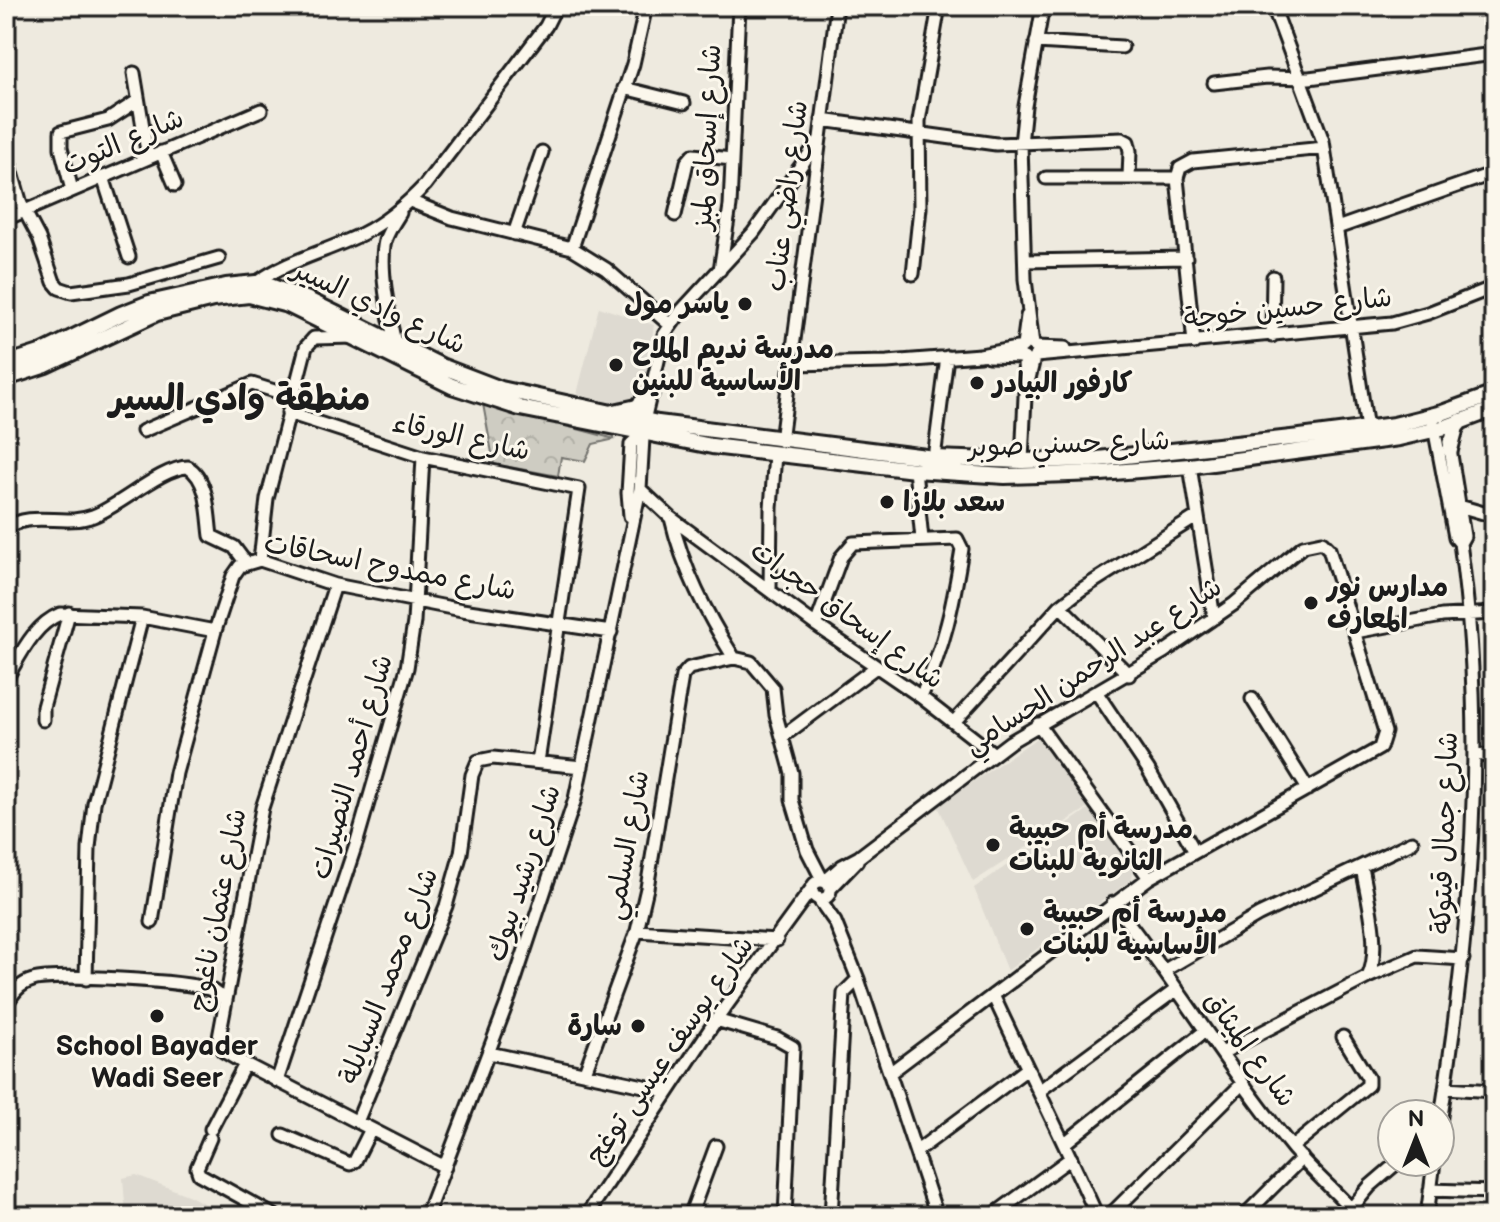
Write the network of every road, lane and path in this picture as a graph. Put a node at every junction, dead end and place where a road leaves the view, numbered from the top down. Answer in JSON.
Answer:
{"nodes":[{"id":1,"x":556,"y":6,"type":"edge"},
{"id":2,"x":646,"y":6,"type":"edge"},
{"id":3,"x":739,"y":6,"type":"edge"},
{"id":4,"x":837,"y":6,"type":"edge"},
{"id":5,"x":939,"y":6,"type":"edge"},
{"id":6,"x":1043,"y":6,"type":"edge"},
{"id":7,"x":1273,"y":6,"type":"edge"},
{"id":8,"x":1036,"y":42,"type":"junction"},
{"id":9,"x":1122,"y":47,"type":"dead end"},
{"id":10,"x":1494,"y":54,"type":"edge"},
{"id":11,"x":134,"y":73,"type":"dead end"},
{"id":12,"x":1299,"y":78,"type":"junction"},
{"id":13,"x":1214,"y":83,"type":"dead end"},
{"id":14,"x":624,"y":88,"type":"junction"},
{"id":15,"x":137,"y":101,"type":"junction"},
{"id":16,"x":684,"y":103,"type":"dead end"},
{"id":17,"x":261,"y":110,"type":"dead end"},
{"id":18,"x":822,"y":120,"type":"junction"},
{"id":19,"x":919,"y":135,"type":"junction"},
{"id":20,"x":820,"y":139,"type":"junction"},
{"id":21,"x":1021,"y":144,"type":"junction"},
{"id":22,"x":1324,"y":148,"type":"junction"},
{"id":23,"x":161,"y":152,"type":"junction"},
{"id":24,"x":542,"y":152,"type":"dead end"},
{"id":25,"x":148,"y":157,"type":"junction"},
{"id":26,"x":732,"y":159,"type":"junction"},
{"id":27,"x":9,"y":162,"type":"dead end"},
{"id":28,"x":1494,"y":173,"type":"edge"},
{"id":29,"x":103,"y":177,"type":"junction"},
{"id":30,"x":1129,"y":177,"type":"junction"},
{"id":31,"x":1046,"y":178,"type":"dead end"},
{"id":32,"x":1177,"y":178,"type":"junction"},
{"id":33,"x":175,"y":185,"type":"dead end"},
{"id":34,"x":72,"y":190,"type":"junction"},
{"id":35,"x":407,"y":204,"type":"junction"},
{"id":36,"x":24,"y":210,"type":"junction"},
{"id":37,"x":675,"y":215,"type":"dead end"},
{"id":38,"x":6,"y":219,"type":"edge"},
{"id":39,"x":1337,"y":228,"type":"junction"},
{"id":40,"x":514,"y":234,"type":"junction"},
{"id":41,"x":572,"y":248,"type":"junction"},
{"id":42,"x":129,"y":257,"type":"dead end"},
{"id":43,"x":219,"y":258,"type":"dead end"},
{"id":44,"x":1186,"y":258,"type":"junction"},
{"id":45,"x":1025,"y":261,"type":"junction"},
{"id":46,"x":719,"y":271,"type":"junction"},
{"id":47,"x":913,"y":274,"type":"dead end"},
{"id":48,"x":1273,"y":277,"type":"dead end"},
{"id":49,"x":1494,"y":287,"type":"edge"},
{"id":50,"x":255,"y":289,"type":"junction"},
{"id":51,"x":670,"y":325,"type":"junction"},
{"id":52,"x":1350,"y":329,"type":"junction"},
{"id":53,"x":1272,"y":336,"type":"junction"},
{"id":54,"x":354,"y":337,"type":"junction"},
{"id":55,"x":395,"y":343,"type":"junction"},
{"id":56,"x":1194,"y":343,"type":"junction"},
{"id":57,"x":1029,"y":352,"type":"junction"},
{"id":58,"x":947,"y":357,"type":"junction"},
{"id":59,"x":6,"y":364,"type":"edge"},
{"id":60,"x":792,"y":364,"type":"junction"},
{"id":61,"x":6,"y":378,"type":"edge"},
{"id":62,"x":651,"y":393,"type":"junction"},
{"id":63,"x":1494,"y":394,"type":"edge"},
{"id":64,"x":294,"y":397,"type":"junction"},
{"id":65,"x":1494,"y":409,"type":"edge"},
{"id":66,"x":606,"y":412,"type":"junction"},
{"id":67,"x":288,"y":413,"type":"junction"},
{"id":68,"x":1494,"y":416,"type":"edge"},
{"id":69,"x":1439,"y":421,"type":"junction"},
{"id":70,"x":1461,"y":421,"type":"junction"},
{"id":71,"x":643,"y":427,"type":"junction"},
{"id":72,"x":1367,"y":429,"type":"junction"},
{"id":73,"x":143,"y":431,"type":"dead end"},
{"id":74,"x":778,"y":447,"type":"junction"},
{"id":75,"x":1450,"y":450,"type":"junction"},
{"id":76,"x":423,"y":457,"type":"junction"},
{"id":77,"x":934,"y":458,"type":"junction"},
{"id":78,"x":876,"y":459,"type":"junction"},
{"id":79,"x":1022,"y":461,"type":"junction"},
{"id":80,"x":1190,"y":466,"type":"junction"},
{"id":81,"x":915,"y":470,"type":"junction"},
{"id":82,"x":640,"y":489,"type":"junction"},
{"id":83,"x":1459,"y":506,"type":"junction"},
{"id":84,"x":1494,"y":516,"type":"edge"},
{"id":85,"x":1196,"y":517,"type":"junction"},
{"id":86,"x":671,"y":518,"type":"junction"},
{"id":87,"x":6,"y":528,"type":"edge"},
{"id":88,"x":631,"y":533,"type":"junction"},
{"id":89,"x":922,"y":539,"type":"junction"},
{"id":90,"x":1460,"y":543,"type":"junction"},
{"id":91,"x":260,"y":560,"type":"junction"},
{"id":92,"x":246,"y":563,"type":"junction"},
{"id":93,"x":335,"y":585,"type":"junction"},
{"id":94,"x":770,"y":589,"type":"junction"},
{"id":95,"x":415,"y":601,"type":"junction"},
{"id":96,"x":1060,"y":606,"type":"junction"},
{"id":97,"x":69,"y":613,"type":"junction"},
{"id":98,"x":1468,"y":613,"type":"junction"},
{"id":99,"x":1494,"y":613,"type":"edge"},
{"id":100,"x":142,"y":617,"type":"junction"},
{"id":101,"x":1214,"y":618,"type":"junction"},
{"id":102,"x":559,"y":623,"type":"junction"},
{"id":103,"x":816,"y":625,"type":"junction"},
{"id":104,"x":215,"y":631,"type":"junction"},
{"id":105,"x":611,"y":632,"type":"junction"},
{"id":106,"x":1355,"y":632,"type":"junction"},
{"id":107,"x":734,"y":658,"type":"junction"},
{"id":108,"x":876,"y":667,"type":"junction"},
{"id":109,"x":1129,"y":675,"type":"junction"},
{"id":110,"x":6,"y":679,"type":"edge"},
{"id":111,"x":1097,"y":693,"type":"junction"},
{"id":112,"x":921,"y":697,"type":"junction"},
{"id":113,"x":1252,"y":699,"type":"dead end"},
{"id":114,"x":43,"y":720,"type":"dead end"},
{"id":115,"x":954,"y":722,"type":"junction"},
{"id":116,"x":1038,"y":724,"type":"junction"},
{"id":117,"x":782,"y":737,"type":"junction"},
{"id":118,"x":1474,"y":753,"type":"junction"},
{"id":119,"x":994,"y":754,"type":"junction"},
{"id":120,"x":1494,"y":758,"type":"edge"},
{"id":121,"x":538,"y":762,"type":"junction"},
{"id":122,"x":582,"y":767,"type":"junction"},
{"id":123,"x":1308,"y":789,"type":"junction"},
{"id":124,"x":1412,"y":842,"type":"dead end"},
{"id":125,"x":1195,"y":852,"type":"junction"},
{"id":126,"x":1362,"y":867,"type":"junction"},
{"id":127,"x":1149,"y":878,"type":"junction"},
{"id":128,"x":821,"y":889,"type":"junction"},
{"id":129,"x":1113,"y":903,"type":"junction"},
{"id":130,"x":152,"y":922,"type":"dead end"},
{"id":131,"x":637,"y":931,"type":"junction"},
{"id":132,"x":777,"y":940,"type":"junction"},
{"id":133,"x":1463,"y":959,"type":"junction"},
{"id":134,"x":1165,"y":970,"type":"junction"},
{"id":135,"x":1368,"y":977,"type":"junction"},
{"id":136,"x":86,"y":979,"type":"junction"},
{"id":137,"x":858,"y":979,"type":"junction"},
{"id":138,"x":6,"y":980,"type":"edge"},
{"id":139,"x":19,"y":986,"type":"junction"},
{"id":140,"x":1177,"y":989,"type":"junction"},
{"id":141,"x":993,"y":995,"type":"junction"},
{"id":142,"x":224,"y":999,"type":"junction"},
{"id":143,"x":6,"y":1005,"type":"edge"},
{"id":144,"x":716,"y":1020,"type":"junction"},
{"id":145,"x":1205,"y":1031,"type":"junction"},
{"id":146,"x":1343,"y":1037,"type":"dead end"},
{"id":147,"x":489,"y":1053,"type":"junction"},
{"id":148,"x":1222,"y":1053,"type":"junction"},
{"id":149,"x":245,"y":1064,"type":"junction"},
{"id":150,"x":1027,"y":1069,"type":"junction"},
{"id":151,"x":585,"y":1072,"type":"junction"},
{"id":152,"x":891,"y":1072,"type":"junction"},
{"id":153,"x":277,"y":1081,"type":"junction"},
{"id":154,"x":1243,"y":1083,"type":"junction"},
{"id":155,"x":1445,"y":1088,"type":"junction"},
{"id":156,"x":667,"y":1091,"type":"junction"},
{"id":157,"x":1039,"y":1091,"type":"junction"},
{"id":158,"x":1494,"y":1091,"type":"edge"},
{"id":159,"x":1444,"y":1098,"type":"edge"},
{"id":160,"x":357,"y":1122,"type":"junction"},
{"id":161,"x":371,"y":1129,"type":"junction"},
{"id":162,"x":283,"y":1135,"type":"dead end"},
{"id":163,"x":1065,"y":1143,"type":"junction"},
{"id":164,"x":716,"y":1146,"type":"dead end"},
{"id":165,"x":1292,"y":1147,"type":"junction"},
{"id":166,"x":917,"y":1151,"type":"junction"},
{"id":167,"x":1071,"y":1158,"type":"junction"},
{"id":168,"x":1302,"y":1158,"type":"junction"},
{"id":169,"x":445,"y":1167,"type":"junction"},
{"id":170,"x":1383,"y":1178,"type":"edge"},
{"id":171,"x":1432,"y":1178,"type":"edge"},
{"id":172,"x":1430,"y":1190,"type":"junction"},
{"id":173,"x":1494,"y":1192,"type":"edge"},
{"id":174,"x":1351,"y":1213,"type":"edge"},
{"id":175,"x":275,"y":1216,"type":"edge"},
{"id":176,"x":426,"y":1216,"type":"edge"},
{"id":177,"x":586,"y":1216,"type":"edge"},
{"id":178,"x":690,"y":1216,"type":"edge"},
{"id":179,"x":785,"y":1216,"type":"edge"},
{"id":180,"x":831,"y":1216,"type":"edge"},
{"id":181,"x":937,"y":1216,"type":"edge"},
{"id":182,"x":992,"y":1216,"type":"edge"},
{"id":183,"x":1097,"y":1216,"type":"edge"},
{"id":184,"x":1109,"y":1216,"type":"edge"},
{"id":185,"x":1244,"y":1216,"type":"edge"},
{"id":186,"x":1427,"y":1216,"type":"edge"}],
"edges":[{"from":1,"to":35,"type":"street"},
{"from":2,"to":14,"type":"street"},
{"from":3,"to":26,"type":"street","name":"شارع إسحاق لمبز"},
{"from":4,"to":18,"type":"street","name":"شارع راضي عناب"},
{"from":5,"to":19,"type":"street"},
{"from":6,"to":8,"type":"street"},
{"from":7,"to":12,"type":"street"},
{"from":8,"to":9,"type":"street"},
{"from":8,"to":21,"type":"street"},
{"from":10,"to":12,"type":"street"},
{"from":11,"to":15,"type":"street"},
{"from":12,"to":13,"type":"street"},
{"from":12,"to":22,"type":"street"},
{"from":14,"to":16,"type":"street"},
{"from":14,"to":41,"type":"street"},
{"from":15,"to":25,"type":"street"},
{"from":15,"to":34,"type":"street"},
{"from":17,"to":23,"type":"street","name":"شارع التوت"},
{"from":18,"to":19,"type":"street"},
{"from":18,"to":20,"type":"street","name":"شارع راضي عناب"},
{"from":19,"to":21,"type":"street"},
{"from":19,"to":47,"type":"street"},
{"from":20,"to":46,"type":"street"},
{"from":20,"to":60,"type":"street","name":"شارع راضي عناب"},
{"from":21,"to":30,"type":"street"},
{"from":21,"to":45,"type":"street"},
{"from":22,"to":32,"type":"street"},
{"from":22,"to":39,"type":"street"},
{"from":23,"to":25,"type":"street","name":"شارع التوت"},
{"from":23,"to":33,"type":"street"},
{"from":24,"to":40,"type":"street"},
{"from":25,"to":29,"type":"street","name":"شارع التوت"},
{"from":26,"to":37,"type":"street"},
{"from":26,"to":46,"type":"street","name":"شارع إسحاق لمبز"},
{"from":27,"to":36,"type":"street"},
{"from":28,"to":39,"type":"street"},
{"from":29,"to":34,"type":"street","name":"شارع التوت"},
{"from":29,"to":42,"type":"street"},
{"from":30,"to":31,"type":"street"},
{"from":30,"to":32,"type":"street"},
{"from":32,"to":44,"type":"street"},
{"from":34,"to":36,"type":"street","name":"شارع التوت"},
{"from":35,"to":40,"type":"street"},
{"from":35,"to":50,"type":"street"},
{"from":35,"to":55,"type":"street"},
{"from":36,"to":38,"type":"street","name":"شارع التوت"},
{"from":36,"to":43,"type":"street"},
{"from":39,"to":52,"type":"street"},
{"from":40,"to":41,"type":"street"},
{"from":41,"to":51,"type":"street"},
{"from":44,"to":45,"type":"street"},
{"from":44,"to":56,"type":"street"},
{"from":45,"to":57,"type":"street"},
{"from":46,"to":51,"type":"street"},
{"from":48,"to":53,"type":"street"},
{"from":49,"to":52,"type":"street","name":"شارع حسين خوجة"},
{"from":50,"to":54,"type":"main road","name":"شارع وادي السير"},
{"from":50,"to":55,"type":"main road","name":"شارع وادي السير"},
{"from":50,"to":59,"type":"main road","name":"شارع وادي السير"},
{"from":50,"to":61,"type":"main road","name":"شارع وادي السير"},
{"from":51,"to":62,"type":"street"},
{"from":52,"to":53,"type":"street","name":"شارع حسين خوجة"},
{"from":52,"to":72,"type":"street"},
{"from":53,"to":56,"type":"street","name":"شارع حسين خوجة"},
{"from":54,"to":64,"type":"street"},
{"from":54,"to":71,"type":"main road","name":"شارع وادي السير"},
{"from":55,"to":66,"type":"main road","name":"شارع وادي السير"},
{"from":56,"to":57,"type":"street","name":"شارع حسين خوجة"},
{"from":57,"to":58,"type":"street","name":"شارع حسين خوجة"},
{"from":57,"to":79,"type":"street"},
{"from":58,"to":60,"type":"street","name":"شارع حسين خوجة"},
{"from":58,"to":77,"type":"street"},
{"from":60,"to":74,"type":"street","name":"شارع راضي عناب"},
{"from":62,"to":66,"type":"main road"},
{"from":62,"to":71,"type":"street"},
{"from":63,"to":69,"type":"main road","name":"شارع حسني صوبر"},
{"from":64,"to":67,"type":"street"},
{"from":64,"to":73,"type":"street"},
{"from":65,"to":70,"type":"main road","name":"شارع حسني صوبر"},
{"from":66,"to":71,"type":"main road","name":"شارع وادي السير"},
{"from":67,"to":76,"type":"street","name":"شارع الورقاء"},
{"from":67,"to":91,"type":"street"},
{"from":68,"to":70,"type":"street"},
{"from":69,"to":70,"type":"main road","name":"شارع حسني صوبر"},
{"from":69,"to":72,"type":"main road","name":"شارع حسني صوبر"},
{"from":69,"to":75,"type":"street","name":"شارع جمال قيتوكة"},
{"from":69,"to":80,"type":"main road","name":"شارع حسني صوبر"},
{"from":69,"to":90,"type":"street","name":"شارع جمال قيتوكة"},
{"from":70,"to":75,"type":"main road"},
{"from":71,"to":74,"type":"main road","name":"شارع حسني صوبر"},
{"from":71,"to":82,"type":"street","name":"شارع رشيد بيوك"},
{"from":71,"to":88,"type":"street","name":"شارع رشيد بيوك"},
{"from":72,"to":79,"type":"main road","name":"شارع حسني صوبر"},
{"from":74,"to":78,"type":"main road","name":"شارع حسني صوبر"},
{"from":74,"to":94,"type":"street","name":"شارع راضي عناب"},
{"from":75,"to":83,"type":"street","name":"شارع جمال قيتوكة"},
{"from":76,"to":95,"type":"street","name":"شارع أحمد النصيرات"},
{"from":76,"to":102,"type":"street","name":"شارع الورقاء"},
{"from":77,"to":78,"type":"main road","name":"شارع حسني صوبر"},
{"from":77,"to":79,"type":"main road","name":"شارع حسني صوبر"},
{"from":78,"to":81,"type":"main road","name":"شارع حسني صوبر"},
{"from":80,"to":81,"type":"main road","name":"شارع حسني صوبر"},
{"from":80,"to":85,"type":"street"},
{"from":81,"to":89,"type":"street"},
{"from":82,"to":86,"type":"street","name":"شارع إسحاق حجرات"},
{"from":82,"to":88,"type":"street","name":"شارع رشيد بيوك"},
{"from":83,"to":84,"type":"street"},
{"from":83,"to":90,"type":"street","name":"شارع جمال قيتوكة"},
{"from":85,"to":96,"type":"street"},
{"from":85,"to":101,"type":"street"},
{"from":86,"to":94,"type":"street","name":"شارع إسحاق حجرات"},
{"from":86,"to":107,"type":"street"},
{"from":87,"to":92,"type":"street"},
{"from":88,"to":105,"type":"street","name":"شارع رشيد بيوك"},
{"from":89,"to":103,"type":"street"},
{"from":89,"to":112,"type":"street"},
{"from":90,"to":98,"type":"street","name":"شارع جمال قيتوكة"},
{"from":91,"to":92,"type":"street","name":"شارع ممدوح اسحاقات"},
{"from":91,"to":93,"type":"street","name":"شارع ممدوح اسحاقات"},
{"from":92,"to":104,"type":"street","name":"شارع ممدوح اسحاقات"},
{"from":93,"to":95,"type":"street","name":"شارع ممدوح اسحاقات"},
{"from":93,"to":142,"type":"street","name":"شارع عثمان ناغوج"},
{"from":94,"to":103,"type":"street","name":"شارع إسحاق حجرات"},
{"from":95,"to":102,"type":"street","name":"شارع ممدوح اسحاقات"},
{"from":95,"to":153,"type":"street","name":"شارع أحمد النصيرات"},
{"from":96,"to":109,"type":"street"},
{"from":96,"to":115,"type":"street"},
{"from":97,"to":100,"type":"street"},
{"from":97,"to":110,"type":"street"},
{"from":97,"to":114,"type":"street"},
{"from":98,"to":99,"type":"street"},
{"from":98,"to":106,"type":"street"},
{"from":98,"to":118,"type":"street","name":"شارع جمال قيتوكة"},
{"from":100,"to":104,"type":"street"},
{"from":100,"to":136,"type":"street"},
{"from":101,"to":106,"type":"street","name":"شارع عبد الرحمن الحسامي"},
{"from":101,"to":109,"type":"street","name":"شارع عبد الرحمن الحسامي"},
{"from":102,"to":105,"type":"street","name":"شارع ممدوح اسحاقات"},
{"from":102,"to":121,"type":"street"},
{"from":103,"to":108,"type":"street","name":"شارع إسحاق حجرات"},
{"from":104,"to":130,"type":"street","name":"شارع ممدوح اسحاقات"},
{"from":105,"to":122,"type":"street","name":"شارع رشيد بيوك"},
{"from":106,"to":123,"type":"street","name":"شارع عبد الرحمن الحسامي"},
{"from":107,"to":117,"type":"street"},
{"from":107,"to":131,"type":"street","name":"شارع السلمي"},
{"from":108,"to":112,"type":"street","name":"شارع إسحاق حجرات"},
{"from":108,"to":117,"type":"street"},
{"from":109,"to":111,"type":"street","name":"شارع عبد الرحمن الحسامي"},
{"from":111,"to":116,"type":"street","name":"شارع عبد الرحمن الحسامي"},
{"from":111,"to":125,"type":"street"},
{"from":112,"to":115,"type":"street","name":"شارع إسحاق حجرات"},
{"from":113,"to":123,"type":"street"},
{"from":115,"to":119,"type":"street","name":"شارع إسحاق حجرات"},
{"from":116,"to":119,"type":"street","name":"شارع عبد الرحمن الحسامي"},
{"from":116,"to":127,"type":"street"},
{"from":117,"to":128,"type":"street"},
{"from":118,"to":120,"type":"street"},
{"from":118,"to":133,"type":"street","name":"شارع جمال قيتوكة"},
{"from":119,"to":128,"type":"street","name":"شارع عبد الرحمن الحسامي"},
{"from":121,"to":122,"type":"street","name":"شارع محمد السبايلة"},
{"from":121,"to":160,"type":"street","name":"شارع محمد السبايلة"},
{"from":122,"to":147,"type":"street","name":"شارع رشيد بيوك"},
{"from":123,"to":125,"type":"street","name":"شارع عبد الرحمن الحسامي"},
{"from":124,"to":126,"type":"street"},
{"from":125,"to":127,"type":"street","name":"شارع عبد الرحمن الحسامي"},
{"from":126,"to":134,"type":"street"},
{"from":126,"to":135,"type":"street"},
{"from":127,"to":129,"type":"street","name":"شارع عبد الرحمن الحسامي"},
{"from":128,"to":132,"type":"street","name":"شارع يوسف عيسى توغج"},
{"from":128,"to":137,"type":"street"},
{"from":129,"to":134,"type":"street","name":"شارع الميثاق"},
{"from":129,"to":141,"type":"street","name":"شارع عبد الرحمن الحسامي"},
{"from":131,"to":132,"type":"street"},
{"from":131,"to":151,"type":"street","name":"شارع السلمي"},
{"from":132,"to":144,"type":"street","name":"شارع يوسف عيسى توغج"},
{"from":133,"to":135,"type":"street"},
{"from":133,"to":155,"type":"street","name":"شارع جمال قيتوكة"},
{"from":134,"to":140,"type":"street","name":"شارع الميثاق"},
{"from":135,"to":148,"type":"street"},
{"from":136,"to":139,"type":"street"},
{"from":136,"to":142,"type":"street"},
{"from":137,"to":152,"type":"street"},
{"from":137,"to":180,"type":"street"},
{"from":138,"to":139,"type":"street"},
{"from":139,"to":143,"type":"street"},
{"from":140,"to":145,"type":"street","name":"شارع الميثاق"},
{"from":140,"to":157,"type":"street"},
{"from":141,"to":150,"type":"street"},
{"from":141,"to":152,"type":"street","name":"شارع عبد الرحمن الحسامي"},
{"from":142,"to":149,"type":"street","name":"شارع عثمان ناغوج"},
{"from":144,"to":156,"type":"street","name":"شارع يوسف عيسى توغج"},
{"from":144,"to":179,"type":"street"},
{"from":145,"to":148,"type":"street","name":"شارع الميثاق"},
{"from":145,"to":163,"type":"street"},
{"from":146,"to":165,"type":"street"},
{"from":147,"to":151,"type":"street"},
{"from":147,"to":169,"type":"street","name":"شارع رشيد بيوك"},
{"from":148,"to":154,"type":"street","name":"شارع الميثاق"},
{"from":149,"to":153,"type":"street","name":"شارع عثمان ناغوج"},
{"from":149,"to":175,"type":"street"},
{"from":150,"to":157,"type":"street"},
{"from":150,"to":166,"type":"street"},
{"from":151,"to":156,"type":"street"},
{"from":152,"to":166,"type":"street"},
{"from":153,"to":160,"type":"street","name":"شارع عثمان ناغوج"},
{"from":154,"to":165,"type":"street","name":"شارع الميثاق"},
{"from":154,"to":184,"type":"street"},
{"from":155,"to":158,"type":"street"},
{"from":155,"to":159,"type":"street","name":"شارع جمال قيتوكة"},
{"from":156,"to":177,"type":"street","name":"شارع يوسف عيسى توغج"},
{"from":157,"to":163,"type":"street"},
{"from":160,"to":161,"type":"street","name":"شارع عثمان ناغوج"},
{"from":161,"to":162,"type":"street"},
{"from":161,"to":169,"type":"street","name":"شارع عثمان ناغوج"},
{"from":163,"to":167,"type":"street"},
{"from":164,"to":178,"type":"street"},
{"from":165,"to":168,"type":"street","name":"شارع الميثاق"},
{"from":166,"to":181,"type":"street"},
{"from":167,"to":182,"type":"street"},
{"from":167,"to":183,"type":"street"},
{"from":168,"to":174,"type":"street","name":"شارع الميثاق"},
{"from":168,"to":185,"type":"street"},
{"from":169,"to":176,"type":"street","name":"شارع رشيد بيوك"},
{"from":170,"to":174,"type":"street"},
{"from":171,"to":172,"type":"street"},
{"from":172,"to":173,"type":"street"},
{"from":172,"to":186,"type":"street"}]}
